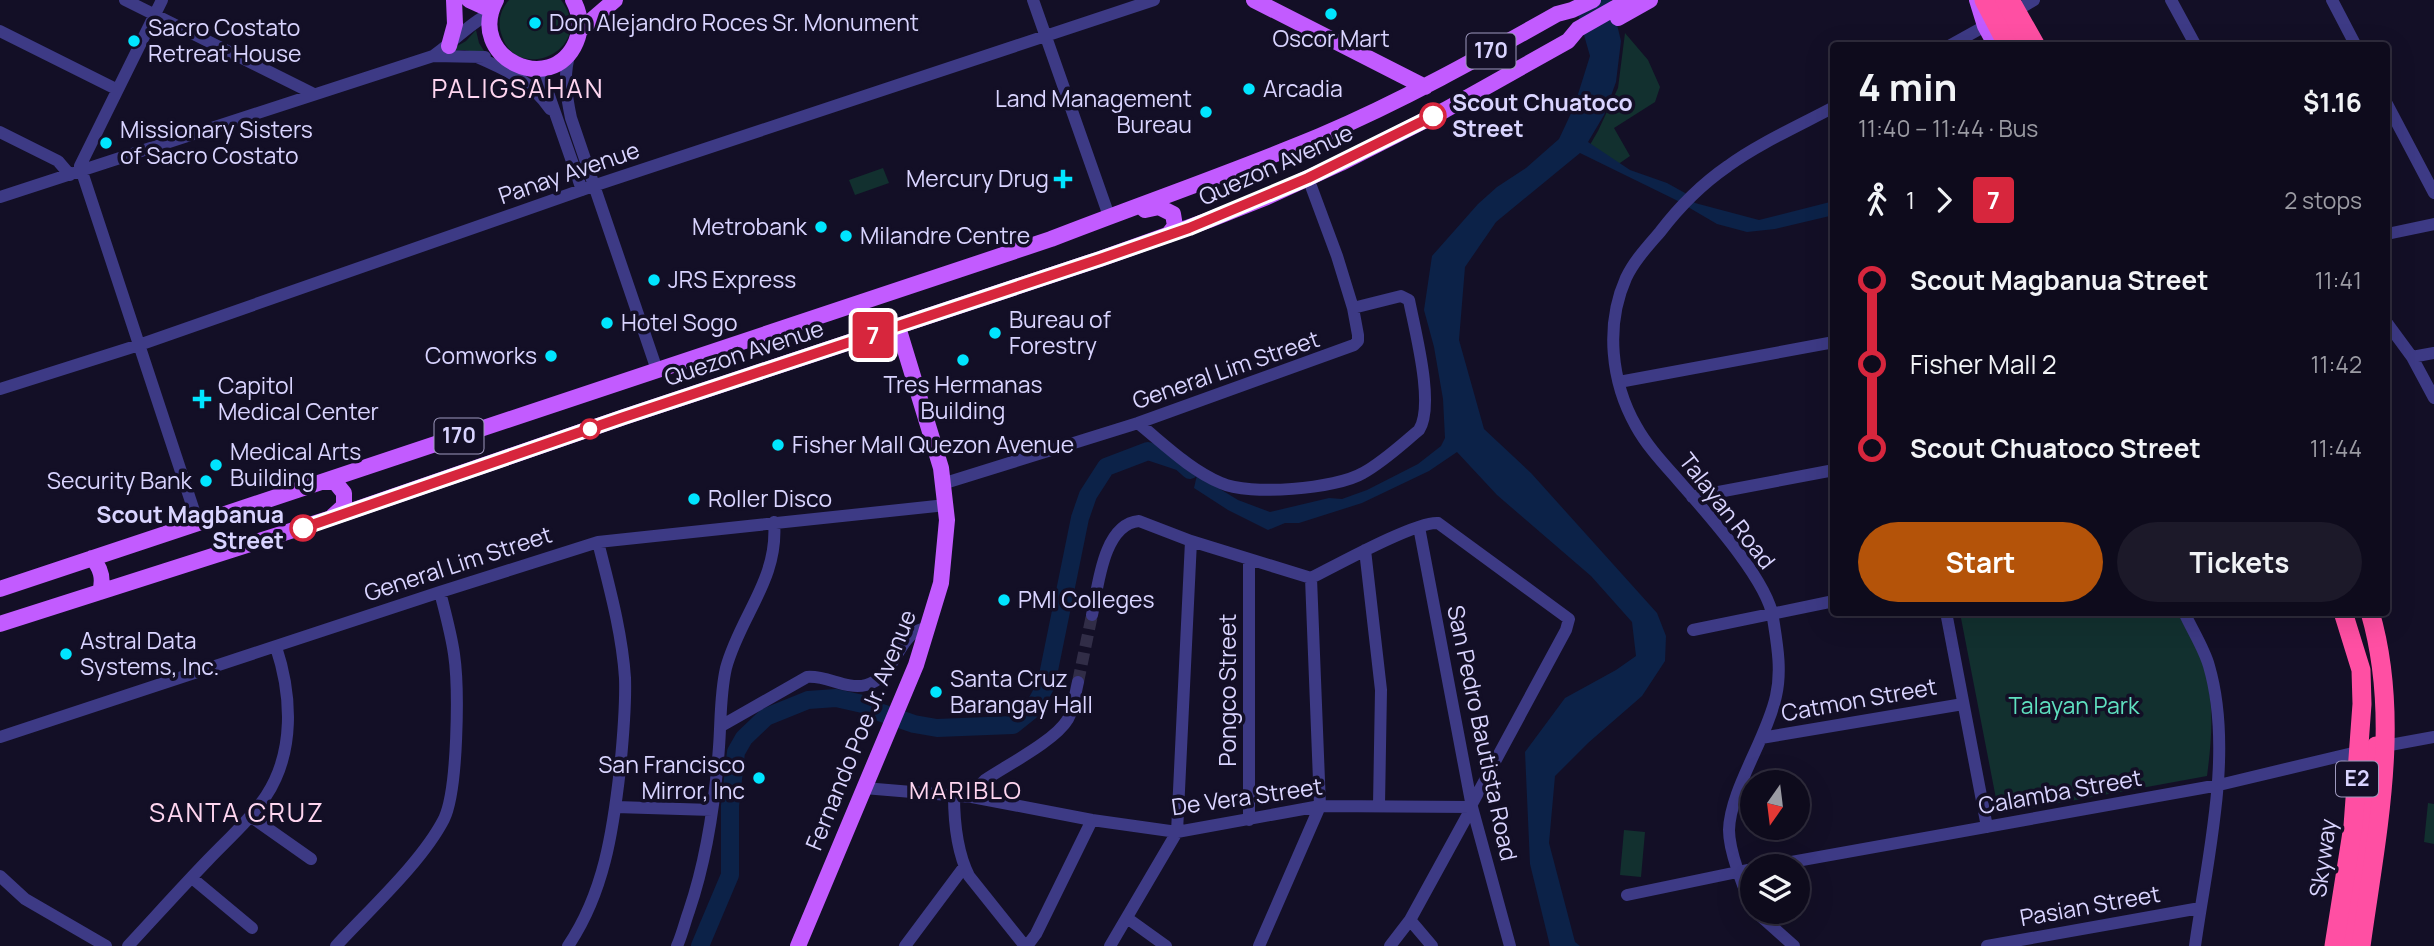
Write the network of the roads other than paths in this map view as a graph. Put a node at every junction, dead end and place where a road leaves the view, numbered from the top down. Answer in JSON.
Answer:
{"nodes":[{"id":1,"x":125,"y":0,"type":"edge"},
{"id":2,"x":162,"y":0,"type":"edge"},
{"id":3,"x":454,"y":0,"type":"edge"},
{"id":4,"x":469,"y":0,"type":"edge"},
{"id":5,"x":573,"y":0,"type":"edge"},
{"id":6,"x":615,"y":0,"type":"edge"},
{"id":7,"x":1033,"y":0,"type":"edge"},
{"id":8,"x":1154,"y":0,"type":"edge"},
{"id":9,"x":1254,"y":0,"type":"edge"},
{"id":10,"x":1593,"y":0,"type":"edge"},
{"id":11,"x":1650,"y":0,"type":"edge"},
{"id":12,"x":1977,"y":0,"type":"edge"},
{"id":13,"x":1984,"y":0,"type":"edge"},
{"id":14,"x":1991,"y":0,"type":"edge"},
{"id":15,"x":2034,"y":0,"type":"edge"},
{"id":16,"x":2171,"y":0,"type":"edge"},
{"id":17,"x":2332,"y":0,"type":"edge"},
{"id":18,"x":2014,"y":3,"type":"edge"},
{"id":19,"x":1566,"y":6,"type":"edge"},
{"id":20,"x":1624,"y":6,"type":"edge"},
{"id":21,"x":493,"y":8,"type":"edge"},
{"id":22,"x":155,"y":15,"type":"junction"},
{"id":23,"x":1985,"y":26,"type":"junction"},
{"id":24,"x":0,"y":31,"type":"edge"},
{"id":25,"x":579,"y":31,"type":"junction"},
{"id":26,"x":1046,"y":34,"type":"junction"},
{"id":27,"x":1955,"y":42,"type":"edge"},
{"id":28,"x":1994,"y":42,"type":"edge"},
{"id":29,"x":2007,"y":42,"type":"edge"},
{"id":30,"x":2016,"y":42,"type":"edge"},
{"id":31,"x":2035,"y":42,"type":"edge"},
{"id":32,"x":2194,"y":42,"type":"edge"},
{"id":33,"x":2354,"y":42,"type":"edge"},
{"id":34,"x":449,"y":46,"type":"junction"},
{"id":35,"x":570,"y":52,"type":"junction"},
{"id":36,"x":433,"y":55,"type":"junction"},
{"id":37,"x":478,"y":57,"type":"junction"},
{"id":38,"x":508,"y":61,"type":"junction"},
{"id":39,"x":534,"y":69,"type":"junction"},
{"id":40,"x":1425,"y":87,"type":"junction"},
{"id":41,"x":116,"y":89,"type":"junction"},
{"id":42,"x":312,"y":93,"type":"junction"},
{"id":43,"x":1830,"y":109,"type":"edge"},
{"id":44,"x":2390,"y":110,"type":"edge"},
{"id":45,"x":558,"y":121,"type":"junction"},
{"id":46,"x":0,"y":132,"type":"edge"},
{"id":47,"x":75,"y":173,"type":"junction"},
{"id":48,"x":1308,"y":178,"type":"junction"},
{"id":49,"x":588,"y":188,"type":"junction"},
{"id":50,"x":2434,"y":193,"type":"edge"},
{"id":51,"x":0,"y":197,"type":"edge"},
{"id":52,"x":1102,"y":219,"type":"junction"},
{"id":53,"x":2434,"y":223,"type":"edge"},
{"id":54,"x":2390,"y":233,"type":"edge"},
{"id":55,"x":1168,"y":235,"type":"junction"},
{"id":56,"x":1353,"y":308,"type":"junction"},
{"id":57,"x":2390,"y":327,"type":"edge"},
{"id":58,"x":893,"y":328,"type":"junction"},
{"id":59,"x":1830,"y":343,"type":"edge"},
{"id":60,"x":139,"y":345,"type":"junction"},
{"id":61,"x":2434,"y":353,"type":"edge"},
{"id":62,"x":2412,"y":357,"type":"junction"},
{"id":63,"x":657,"y":370,"type":"junction"},
{"id":64,"x":1619,"y":382,"type":"junction"},
{"id":65,"x":0,"y":389,"type":"edge"},
{"id":66,"x":2434,"y":398,"type":"edge"},
{"id":67,"x":1139,"y":423,"type":"junction"},
{"id":68,"x":361,"y":469,"type":"junction"},
{"id":69,"x":1830,"y":471,"type":"edge"},
{"id":70,"x":317,"y":483,"type":"junction"},
{"id":71,"x":942,"y":484,"type":"junction"},
{"id":72,"x":1692,"y":497,"type":"junction"},
{"id":73,"x":373,"y":504,"type":"junction"},
{"id":74,"x":946,"y":505,"type":"junction"},
{"id":75,"x":328,"y":519,"type":"junction"},
{"id":76,"x":774,"y":522,"type":"junction"},
{"id":77,"x":198,"y":523,"type":"junction"},
{"id":78,"x":1419,"y":527,"type":"junction"},
{"id":79,"x":598,"y":541,"type":"junction"},
{"id":80,"x":1191,"y":541,"type":"junction"},
{"id":81,"x":1366,"y":550,"type":"junction"},
{"id":82,"x":110,"y":552,"type":"junction"},
{"id":83,"x":92,"y":558,"type":"junction"},
{"id":84,"x":1249,"y":560,"type":"junction"},
{"id":85,"x":1311,"y":578,"type":"junction"},
{"id":86,"x":121,"y":586,"type":"junction"},
{"id":87,"x":0,"y":589,"type":"edge"},
{"id":88,"x":100,"y":592,"type":"junction"},
{"id":89,"x":440,"y":592,"type":"junction"},
{"id":90,"x":1830,"y":602,"type":"edge"},
{"id":91,"x":1773,"y":613,"type":"junction"},
{"id":92,"x":1092,"y":615,"type":"tunnel mouth"},
{"id":93,"x":1947,"y":616,"type":"edge"},
{"id":94,"x":2186,"y":616,"type":"edge"},
{"id":95,"x":2338,"y":616,"type":"edge"},
{"id":96,"x":2344,"y":616,"type":"edge"},
{"id":97,"x":2350,"y":616,"type":"edge"},
{"id":98,"x":2372,"y":616,"type":"edge"},
{"id":99,"x":2373,"y":616,"type":"edge"},
{"id":100,"x":0,"y":624,"type":"edge"},
{"id":101,"x":1693,"y":630,"type":"dead end"},
{"id":102,"x":928,"y":631,"type":"junction"},
{"id":103,"x":276,"y":647,"type":"junction"},
{"id":104,"x":2359,"y":673,"type":"junction"},
{"id":105,"x":1078,"y":682,"type":"tunnel mouth"},
{"id":106,"x":1963,"y":704,"type":"junction"},
{"id":107,"x":721,"y":726,"type":"junction"},
{"id":108,"x":0,"y":737,"type":"edge"},
{"id":109,"x":2434,"y":737,"type":"edge"},
{"id":110,"x":1761,"y":738,"type":"junction"},
{"id":111,"x":2384,"y":743,"type":"junction"},
{"id":112,"x":2357,"y":752,"type":"junction"},
{"id":113,"x":2219,"y":785,"type":"junction"},
{"id":114,"x":864,"y":788,"type":"junction"},
{"id":115,"x":954,"y":795,"type":"junction"},
{"id":116,"x":972,"y":797,"type":"junction"},
{"id":117,"x":1379,"y":805,"type":"junction"},
{"id":118,"x":1320,"y":806,"type":"junction"},
{"id":119,"x":1472,"y":806,"type":"junction"},
{"id":120,"x":616,"y":807,"type":"junction"},
{"id":121,"x":712,"y":810,"type":"junction"},
{"id":122,"x":250,"y":816,"type":"junction"},
{"id":123,"x":1092,"y":820,"type":"junction"},
{"id":124,"x":1249,"y":820,"type":"junction"},
{"id":125,"x":1987,"y":827,"type":"junction"},
{"id":126,"x":1177,"y":832,"type":"junction"},
{"id":127,"x":311,"y":859,"type":"dead end"},
{"id":128,"x":1740,"y":859,"type":"edge"},
{"id":129,"x":1810,"y":859,"type":"edge"},
{"id":130,"x":964,"y":867,"type":"junction"},
{"id":131,"x":1740,"y":872,"type":"edge"},
{"id":132,"x":0,"y":876,"type":"edge"},
{"id":133,"x":192,"y":877,"type":"junction"},
{"id":134,"x":1627,"y":895,"type":"dead end"},
{"id":135,"x":2200,"y":908,"type":"junction"},
{"id":136,"x":1127,"y":918,"type":"junction"},
{"id":137,"x":1410,"y":920,"type":"junction"},
{"id":138,"x":1769,"y":924,"type":"edge"},
{"id":139,"x":252,"y":928,"type":"dead end"},
{"id":140,"x":106,"y":946,"type":"edge"},
{"id":141,"x":128,"y":946,"type":"edge"},
{"id":142,"x":336,"y":946,"type":"edge"},
{"id":143,"x":568,"y":946,"type":"edge"},
{"id":144,"x":677,"y":946,"type":"edge"},
{"id":145,"x":797,"y":946,"type":"edge"},
{"id":146,"x":905,"y":946,"type":"edge"},
{"id":147,"x":1026,"y":946,"type":"edge"},
{"id":148,"x":1110,"y":946,"type":"edge"},
{"id":149,"x":1166,"y":946,"type":"edge"},
{"id":150,"x":1259,"y":946,"type":"edge"},
{"id":151,"x":1390,"y":946,"type":"edge"},
{"id":152,"x":1432,"y":946,"type":"edge"},
{"id":153,"x":1510,"y":946,"type":"edge"},
{"id":154,"x":1794,"y":946,"type":"edge"},
{"id":155,"x":1987,"y":946,"type":"edge"},
{"id":156,"x":2195,"y":946,"type":"edge"},
{"id":157,"x":2332,"y":946,"type":"edge"},
{"id":158,"x":2350,"y":946,"type":"edge"},
{"id":159,"x":2363,"y":946,"type":"edge"}],
"edges":[{"from":1,"to":22,"type":"street"},
{"from":2,"to":22,"type":"street"},
{"from":3,"to":34,"type":"main road"},
{"from":4,"to":21,"type":"main road"},
{"from":5,"to":25,"type":"main road"},
{"from":6,"to":25,"type":"main road"},
{"from":7,"to":26,"type":"street"},
{"from":8,"to":26,"type":"street","name":"Panay Avenue"},
{"from":9,"to":40,"type":"main road"},
{"from":10,"to":19,"type":"main road","name":"Quezon Avenue","number":"170"},
{"from":11,"to":20,"type":"main road","name":"Quezon Avenue"},
{"from":12,"to":23,"type":"main road"},
{"from":13,"to":29,"type":"highway","bridge":true},
{"from":14,"to":30,"type":"highway"},
{"from":15,"to":18,"type":"street"},
{"from":16,"to":32,"type":"street"},
{"from":17,"to":33,"type":"street"},
{"from":18,"to":31,"type":"highway"},
{"from":19,"to":40,"type":"main road","name":"Quezon Avenue","number":"170"},
{"from":20,"to":48,"type":"main road","name":"Quezon Avenue","number":"170"},
{"from":21,"to":34,"type":"street"},
{"from":21,"to":38,"type":"main road"},
{"from":22,"to":41,"type":"street"},
{"from":22,"to":42,"type":"street"},
{"from":23,"to":27,"type":"street"},
{"from":23,"to":28,"type":"main road"},
{"from":24,"to":41,"type":"street"},
{"from":25,"to":35,"type":"main road"},
{"from":26,"to":49,"type":"street","name":"Panay Avenue"},
{"from":26,"to":52,"type":"street"},
{"from":34,"to":36,"type":"street"},
{"from":35,"to":39,"type":"main road"},
{"from":35,"to":49,"type":"street"},
{"from":36,"to":37,"type":"street"},
{"from":36,"to":42,"type":"street"},
{"from":37,"to":38,"type":"street"},
{"from":37,"to":45,"type":"street"},
{"from":38,"to":39,"type":"main road"},
{"from":39,"to":45,"type":"street"},
{"from":40,"to":52,"type":"main road","name":"Quezon Avenue","number":"170"},
{"from":41,"to":47,"type":"street"},
{"from":42,"to":47,"type":"street"},
{"from":43,"to":64,"type":"street","name":"Talayan Road"},
{"from":44,"to":50,"type":"street"},
{"from":45,"to":49,"type":"street"},
{"from":46,"to":47,"type":"street"},
{"from":47,"to":51,"type":"street"},
{"from":47,"to":60,"type":"street"},
{"from":48,"to":55,"type":"main road","name":"Quezon Avenue","number":"170"},
{"from":48,"to":56,"type":"street","name":"General Lim Street"},
{"from":49,"to":60,"type":"street","name":"Panay Avenue"},
{"from":49,"to":63,"type":"street"},
{"from":52,"to":55,"type":"main road"},
{"from":52,"to":63,"type":"main road","name":"Quezon Avenue","number":"170"},
{"from":53,"to":54,"type":"street"},
{"from":55,"to":58,"type":"main road","name":"Quezon Avenue","number":"170"},
{"from":56,"to":67,"type":"street","name":"General Lim Street"},
{"from":56,"to":67,"type":"street"},
{"from":57,"to":62,"type":"street"},
{"from":58,"to":71,"type":"main road","name":"Fernando Poe Jr. Avenue"},
{"from":58,"to":73,"type":"main road","name":"Quezon Avenue","number":"170"},
{"from":59,"to":64,"type":"street"},
{"from":60,"to":65,"type":"street","name":"Panay Avenue"},
{"from":60,"to":77,"type":"street"},
{"from":61,"to":62,"type":"street"},
{"from":62,"to":66,"type":"street"},
{"from":63,"to":68,"type":"main road","name":"Quezon Avenue","number":"170"},
{"from":64,"to":72,"type":"street","name":"Talayan Road"},
{"from":67,"to":71,"type":"street","name":"General Lim Street"},
{"from":68,"to":70,"type":"main road","name":"Quezon Avenue","number":"170"},
{"from":68,"to":73,"type":"main road"},
{"from":69,"to":72,"type":"street"},
{"from":70,"to":75,"type":"main road"},
{"from":70,"to":77,"type":"main road","name":"Quezon Avenue","number":"170"},
{"from":71,"to":74,"type":"main road","name":"Fernando Poe Jr. Avenue"},
{"from":72,"to":91,"type":"street","name":"Talayan Road"},
{"from":73,"to":75,"type":"main road","name":"Quezon Avenue","number":"170"},
{"from":74,"to":76,"type":"street","name":"General Lim Street"},
{"from":74,"to":102,"type":"main road","name":"Fernando Poe Jr. Avenue"},
{"from":75,"to":86,"type":"main road","name":"Quezon Avenue","number":"170"},
{"from":76,"to":79,"type":"street","name":"General Lim Street"},
{"from":76,"to":107,"type":"street"},
{"from":77,"to":82,"type":"main road","name":"Quezon Avenue","number":"170"},
{"from":78,"to":81,"type":"street"},
{"from":78,"to":119,"type":"street","name":"San Pedro Bautista Road"},
{"from":78,"to":119,"type":"street"},
{"from":79,"to":89,"type":"street","name":"General Lim Street"},
{"from":79,"to":120,"type":"street"},
{"from":80,"to":84,"type":"street"},
{"from":80,"to":92,"type":"street"},
{"from":80,"to":126,"type":"street"},
{"from":81,"to":85,"type":"street"},
{"from":81,"to":117,"type":"street"},
{"from":82,"to":83,"type":"main road","name":"Quezon Avenue","number":"170"},
{"from":82,"to":86,"type":"main road"},
{"from":83,"to":87,"type":"main road","name":"Quezon Avenue","number":"170"},
{"from":83,"to":88,"type":"main road"},
{"from":84,"to":85,"type":"street"},
{"from":84,"to":124,"type":"street","name":"Pongco Street"},
{"from":85,"to":118,"type":"street"},
{"from":86,"to":88,"type":"main road","name":"Quezon Avenue","number":"170"},
{"from":88,"to":100,"type":"main road","name":"Quezon Avenue","number":"170"},
{"from":89,"to":103,"type":"street","name":"General Lim Street"},
{"from":89,"to":142,"type":"street"},
{"from":90,"to":91,"type":"street"},
{"from":91,"to":101,"type":"street"},
{"from":91,"to":110,"type":"street","name":"Talayan Road"},
{"from":93,"to":106,"type":"street"},
{"from":94,"to":113,"type":"street"},
{"from":95,"to":104,"type":"highway"},
{"from":96,"to":157,"type":"highway","name":"Skyway","number":"E2","bridge":true},
{"from":97,"to":104,"type":"main road"},
{"from":98,"to":111,"type":"highway"},
{"from":99,"to":159,"type":"highway","number":"E2","bridge":true},
{"from":102,"to":107,"type":"street"},
{"from":102,"to":114,"type":"main road","name":"Fernando Poe Jr. Avenue"},
{"from":103,"to":108,"type":"street","name":"General Lim Street"},
{"from":103,"to":122,"type":"street"},
{"from":104,"to":112,"type":"main road"},
{"from":105,"to":116,"type":"street"},
{"from":106,"to":110,"type":"street","name":"Catmon Street"},
{"from":106,"to":125,"type":"street"},
{"from":107,"to":121,"type":"street"},
{"from":109,"to":111,"type":"street"},
{"from":110,"to":128,"type":"street","name":"Talayan Road"},
{"from":111,"to":158,"type":"highway"},
{"from":111,"to":159,"type":"main road"},
{"from":112,"to":113,"type":"street","name":"Calamba Street"},
{"from":112,"to":157,"type":"main road"},
{"from":113,"to":125,"type":"street","name":"Calamba Street"},
{"from":113,"to":135,"type":"street"},
{"from":114,"to":115,"type":"street","name":"De Vera Street"},
{"from":114,"to":145,"type":"main road","name":"Fernando Poe Jr. Avenue"},
{"from":115,"to":116,"type":"street","name":"De Vera Street"},
{"from":115,"to":130,"type":"street"},
{"from":116,"to":123,"type":"street","name":"De Vera Street"},
{"from":117,"to":118,"type":"street","name":"De Vera Street"},
{"from":117,"to":119,"type":"street","name":"De Vera Street"},
{"from":118,"to":124,"type":"street","name":"De Vera Street"},
{"from":118,"to":150,"type":"street"},
{"from":119,"to":137,"type":"street"},
{"from":119,"to":153,"type":"street","name":"San Pedro Bautista Road"},
{"from":120,"to":121,"type":"street"},
{"from":120,"to":143,"type":"street"},
{"from":121,"to":144,"type":"street"},
{"from":122,"to":127,"type":"street"},
{"from":122,"to":133,"type":"street"},
{"from":123,"to":126,"type":"street","name":"De Vera Street"},
{"from":123,"to":147,"type":"street"},
{"from":124,"to":126,"type":"street","name":"De Vera Street"},
{"from":125,"to":129,"type":"street","name":"Calamba Street"},
{"from":126,"to":136,"type":"street"},
{"from":130,"to":146,"type":"street"},
{"from":130,"to":147,"type":"street"},
{"from":131,"to":134,"type":"street"},
{"from":132,"to":140,"type":"street"},
{"from":133,"to":139,"type":"street"},
{"from":133,"to":141,"type":"street"},
{"from":135,"to":155,"type":"street","name":"Pasian Street"},
{"from":135,"to":156,"type":"street"},
{"from":136,"to":148,"type":"street"},
{"from":136,"to":149,"type":"street"},
{"from":137,"to":151,"type":"street"},
{"from":137,"to":152,"type":"street"},
{"from":138,"to":154,"type":"street"}]}
